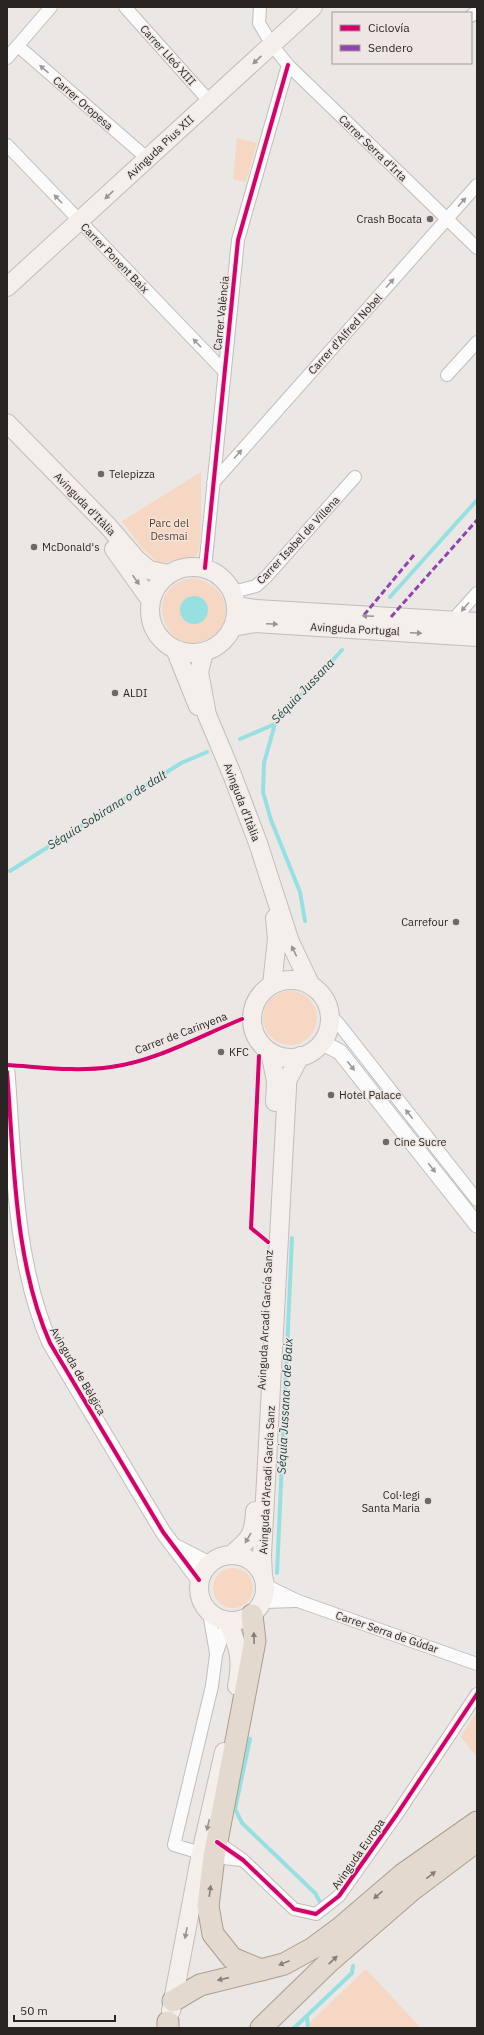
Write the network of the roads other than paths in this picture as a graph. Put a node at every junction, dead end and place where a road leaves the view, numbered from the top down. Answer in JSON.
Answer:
{"nodes":[{"id":1,"x":51,"y":7,"type":"edge"},
{"id":2,"x":125,"y":7,"type":"edge"},
{"id":3,"x":260,"y":7,"type":"edge"},
{"id":4,"x":309,"y":9,"type":"edge"},
{"id":5,"x":272,"y":45,"type":"junction"},
{"id":6,"x":18,"y":46,"type":"junction"},
{"id":7,"x":7,"y":58,"type":"edge"},
{"id":8,"x":288,"y":65,"type":"junction"},
{"id":9,"x":210,"y":102,"type":"junction"},
{"id":10,"x":7,"y":145,"type":"edge"},
{"id":11,"x":148,"y":159,"type":"junction"},
{"id":12,"x":477,"y":185,"type":"edge"},
{"id":13,"x":447,"y":219,"type":"junction"},
{"id":14,"x":80,"y":221,"type":"junction"},
{"id":15,"x":477,"y":248,"type":"edge"},
{"id":16,"x":7,"y":287,"type":"edge"},
{"id":17,"x":477,"y":342,"type":"edge"},
{"id":18,"x":224,"y":371,"type":"junction"},
{"id":19,"x":447,"y":375,"type":"dead end"},
{"id":20,"x":7,"y":423,"type":"edge"},
{"id":21,"x":7,"y":437,"type":"edge"},
{"id":22,"x":355,"y":477,"type":"dead end"},
{"id":23,"x":213,"y":483,"type":"junction"},
{"id":24,"x":205,"y":568,"type":"junction"},
{"id":25,"x":169,"y":574,"type":"junction"},
{"id":26,"x":477,"y":593,"type":"edge"},
{"id":27,"x":235,"y":599,"type":"junction"},
{"id":28,"x":151,"y":601,"type":"junction"},
{"id":29,"x":452,"y":621,"type":"junction"},
{"id":30,"x":477,"y":622,"type":"edge"},
{"id":31,"x":233,"y":627,"type":"junction"},
{"id":32,"x":477,"y":637,"type":"edge"},
{"id":33,"x":175,"y":649,"type":"junction"},
{"id":34,"x":204,"y":652,"type":"junction"},
{"id":35,"x":207,"y":715,"type":"junction"},
{"id":36,"x":272,"y":890,"type":"junction"},
{"id":37,"x":272,"y":985,"type":"junction"},
{"id":38,"x":311,"y":986,"type":"junction"},
{"id":39,"x":329,"y":1014,"type":"junction"},
{"id":40,"x":322,"y":1042,"type":"junction"},
{"id":41,"x":270,"y":1052,"type":"junction"},
{"id":42,"x":300,"y":1056,"type":"junction"},
{"id":43,"x":7,"y":1072,"type":"edge"},
{"id":44,"x":8,"y":1103,"type":"edge"},
{"id":45,"x":10,"y":1150,"type":"edge"},
{"id":46,"x":477,"y":1200,"type":"edge"},
{"id":47,"x":477,"y":1225,"type":"edge"},
{"id":48,"x":173,"y":1545,"type":"junction"},
{"id":49,"x":231,"y":1555,"type":"junction"},
{"id":50,"x":209,"y":1564,"type":"junction"},
{"id":51,"x":199,"y":1580,"type":"junction"},
{"id":52,"x":261,"y":1595,"type":"junction"},
{"id":53,"x":298,"y":1601,"type":"junction"},
{"id":54,"x":209,"y":1613,"type":"junction"},
{"id":55,"x":227,"y":1622,"type":"junction"},
{"id":56,"x":216,"y":1655,"type":"junction"},
{"id":57,"x":477,"y":1664,"type":"edge"},
{"id":58,"x":477,"y":1694,"type":"edge"},
{"id":59,"x":477,"y":1822,"type":"edge"},
{"id":60,"x":477,"y":1841,"type":"edge"},
{"id":61,"x":211,"y":1851,"type":"junction"},
{"id":62,"x":340,"y":1928,"type":"junction"},
{"id":63,"x":261,"y":1970,"type":"junction"},
{"id":64,"x":295,"y":1997,"type":"junction"},
{"id":65,"x":173,"y":2001,"type":"junction"},
{"id":66,"x":168,"y":2025,"type":"edge"},
{"id":67,"x":247,"y":2028,"type":"edge"},
{"id":68,"x":261,"y":2028,"type":"edge"},
{"id":69,"x":271,"y":2028,"type":"edge"}],
"edges":[{"from":1,"to":6,"type":"street"},
{"from":2,"to":9,"type":"street","name":"Carrer Lleó XIII"},
{"from":3,"to":5,"type":"street"},
{"from":4,"to":5,"type":"main road","name":"Avinguda Pius XII"},
{"from":5,"to":8,"type":"street","name":"Carrer Serra d'Irta"},
{"from":5,"to":9,"type":"main road","name":"Avinguda Pius XII","one_way":true},
{"from":6,"to":7,"type":"street"},
{"from":11,"to":6,"type":"street","name":"Carrer Oropesa","one_way":true},
{"from":8,"to":13,"type":"street","name":"Carrer Serra d'Irta"},
{"from":8,"to":18,"type":"street","name":"Carrer València"},
{"from":9,"to":11,"type":"main road","name":"Avinguda Pius XII"},
{"from":14,"to":10,"type":"street","name":"Carrer Ponent Baix","one_way":true},
{"from":11,"to":14,"type":"main road","name":"Avinguda Pius XII","one_way":true},
{"from":13,"to":12,"type":"street","name":"Carrer d'Alfred Nobel","one_way":true},
{"from":13,"to":15,"type":"street","name":"Carrer Serra d'Irta"},
{"from":23,"to":13,"type":"street","name":"Carrer d'Alfred Nobel","one_way":true},
{"from":14,"to":16,"type":"main road","name":"Avinguda Pius XII"},
{"from":18,"to":14,"type":"street","name":"Carrer Ponent Baix","one_way":true},
{"from":17,"to":19,"type":"street"},
{"from":18,"to":23,"type":"street","name":"Carrer València"},
{"from":20,"to":25,"type":"main road","name":"Avinguda d'Itàlia"},
{"from":21,"to":28,"type":"main road","name":"Avinguda d'Itàlia","one_way":true},
{"from":22,"to":27,"type":"street","name":"Carrer Isabel de Villena"},
{"from":23,"to":24,"type":"street","name":"Carrer València"},
{"from":24,"to":25,"type":"main road"},
{"from":24,"to":27,"type":"main road"},
{"from":25,"to":28,"type":"main road"},
{"from":26,"to":29,"type":"street","one_way":true},
{"from":29,"to":27,"type":"main road","name":"Avinguda Portugal","one_way":true},
{"from":27,"to":31,"type":"main road"},
{"from":28,"to":33,"type":"main road"},
{"from":29,"to":30,"type":"main road","name":"Avinguda Portugal"},
{"from":31,"to":32,"type":"main road","name":"Avinguda Portugal","one_way":true},
{"from":31,"to":34,"type":"main road"},
{"from":33,"to":34,"type":"main road"},
{"from":33,"to":35,"type":"main road","name":"Avinguda d'Itàlia"},
{"from":34,"to":35,"type":"main road","name":"Avinguda d'Itàlia"},
{"from":35,"to":36,"type":"main road","name":"Avinguda d'Itàlia"},
{"from":36,"to":37,"type":"main road","name":"Avinguda d'Itàlia"},
{"from":38,"to":36,"type":"main road","name":"Avinguda d'Itàlia","one_way":true},
{"from":37,"to":38,"type":"main road"},
{"from":37,"to":41,"type":"main road"},
{"from":38,"to":39,"type":"main road"},
{"from":39,"to":40,"type":"main road"},
{"from":46,"to":39,"type":"street","one_way":true},
{"from":40,"to":42,"type":"main road"},
{"from":40,"to":47,"type":"street","one_way":true},
{"from":41,"to":42,"type":"main road"},
{"from":41,"to":49,"type":"main road","name":"Avinguda Arcadi García Sanz","one_way":true},
{"from":42,"to":52,"type":"main road","name":"Avinguda d'Arcadi García Sanz"},
{"from":43,"to":44,"type":"street","name":"Avinguda de Bèlgica"},
{"from":44,"to":45,"type":"street","name":"Avinguda de Bèlgica"},
{"from":45,"to":48,"type":"street","name":"Avinguda de Bèlgica"},
{"from":48,"to":50,"type":"street","name":"Avinguda de Bèlgica"},
{"from":48,"to":51,"type":"street","name":"Avinguda de Bèlgica"},
{"from":49,"to":50,"type":"main road"},
{"from":49,"to":52,"type":"main road"},
{"from":50,"to":51,"type":"main road"},
{"from":51,"to":54,"type":"main road"},
{"from":52,"to":53,"type":"street","name":"Carrer Serra de Gúdar"},
{"from":52,"to":53,"type":"street","name":"Carrer Serra de Gúdar"},
{"from":52,"to":55,"type":"main road"},
{"from":61,"to":52,"type":"highway","one_way":true},
{"from":53,"to":57,"type":"street","name":"Carrer Serra de Gúdar"},
{"from":54,"to":55,"type":"main road"},
{"from":54,"to":56,"type":"street"},
{"from":55,"to":56,"type":"street"},
{"from":55,"to":61,"type":"main road","one_way":true},
{"from":56,"to":61,"type":"street"},
{"from":58,"to":61,"type":"street","name":"Avinguda Europa"},
{"from":59,"to":62,"type":"highway","one_way":true},
{"from":64,"to":60,"type":"highway","one_way":true},
{"from":63,"to":61,"type":"highway","one_way":true},
{"from":61,"to":65,"type":"main road","one_way":true},
{"from":62,"to":63,"type":"highway","one_way":true},
{"from":62,"to":67,"type":"highway"},
{"from":63,"to":65,"type":"highway","one_way":true},
{"from":64,"to":68,"type":"highway"},
{"from":64,"to":69,"type":"highway"},
{"from":65,"to":66,"type":"main road"}]}
